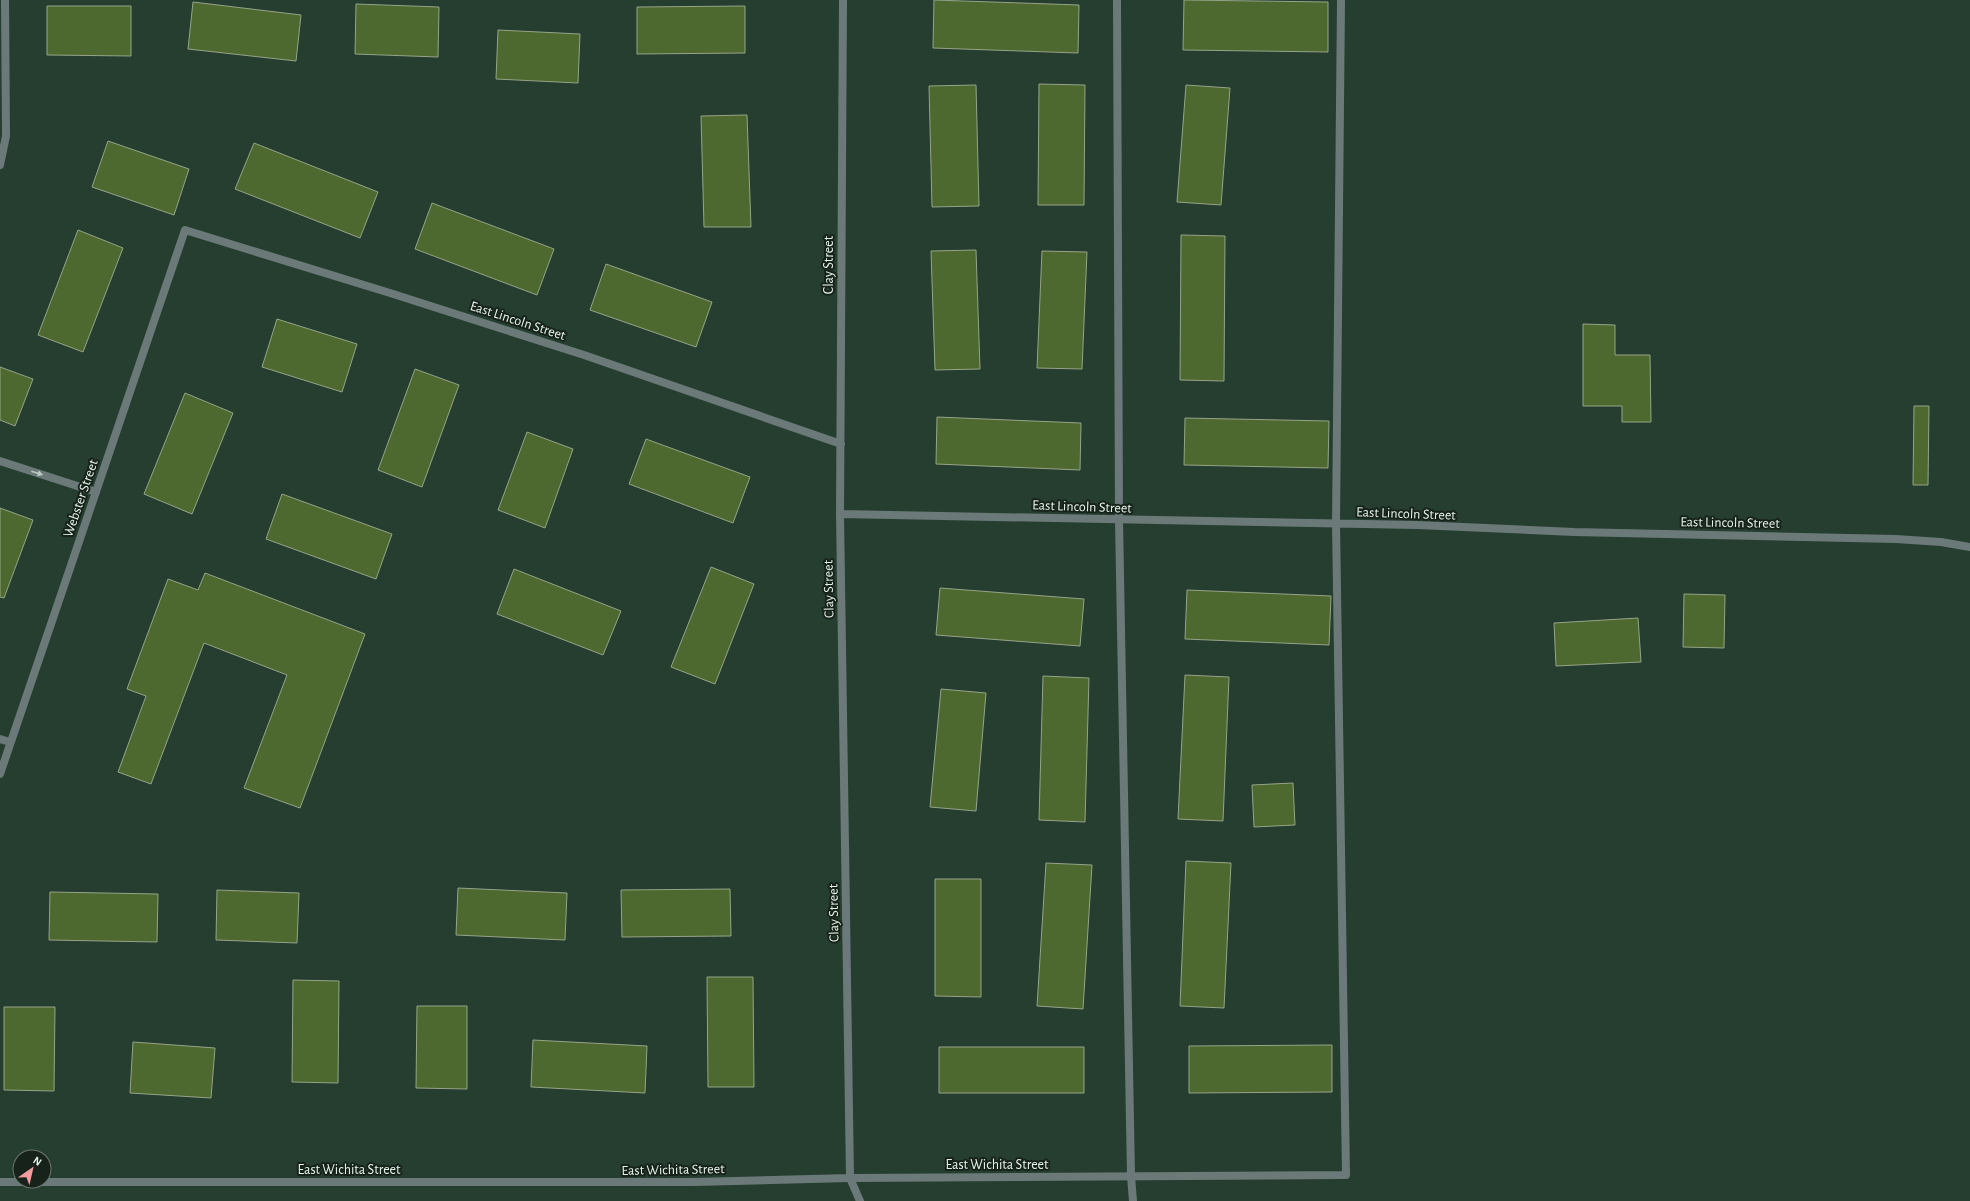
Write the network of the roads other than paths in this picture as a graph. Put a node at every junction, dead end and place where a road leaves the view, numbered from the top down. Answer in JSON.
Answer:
{"nodes":[{"id":1,"x":5,"y":0,"type":"edge"},
{"id":2,"x":843,"y":0,"type":"edge"},
{"id":3,"x":1116,"y":0,"type":"edge"},
{"id":4,"x":1341,"y":0,"type":"edge"},
{"id":5,"x":0,"y":165,"type":"edge"},
{"id":6,"x":185,"y":230,"type":"joint"},
{"id":7,"x":841,"y":444,"type":"junction"},
{"id":8,"x":0,"y":461,"type":"edge"},
{"id":9,"x":96,"y":492,"type":"junction"},
{"id":10,"x":840,"y":514,"type":"junction"},
{"id":11,"x":1119,"y":520,"type":"junction"},
{"id":12,"x":1336,"y":524,"type":"junction"},
{"id":13,"x":1970,"y":547,"type":"edge"},
{"id":14,"x":0,"y":739,"type":"edge"},
{"id":15,"x":10,"y":742,"type":"junction"},
{"id":16,"x":0,"y":774,"type":"edge"},
{"id":17,"x":1131,"y":1176,"type":"junction"},
{"id":18,"x":850,"y":1178,"type":"junction"},
{"id":19,"x":0,"y":1182,"type":"edge"},
{"id":20,"x":860,"y":1201,"type":"edge"},
{"id":21,"x":1133,"y":1201,"type":"edge"}],
"edges":[{"from":1,"to":5,"type":"street"},
{"from":2,"to":7,"type":"street","name":"Clay Street"},
{"from":3,"to":11,"type":"street"},
{"from":4,"to":12,"type":"street"},
{"from":6,"to":7,"type":"street","name":"East Lincoln Street"},
{"from":6,"to":9,"type":"street","name":"Webster Street"},
{"from":7,"to":10,"type":"street","name":"Clay Street"},
{"from":8,"to":9,"type":"street","one_way":true},
{"from":9,"to":15,"type":"street","name":"Webster Street"},
{"from":10,"to":11,"type":"street","name":"East Lincoln Street"},
{"from":10,"to":18,"type":"street","name":"Clay Street"},
{"from":11,"to":12,"type":"street","name":"East Lincoln Street"},
{"from":11,"to":17,"type":"street"},
{"from":12,"to":13,"type":"street","name":"East Lincoln Street"},
{"from":12,"to":17,"type":"street","name":"East Wichita Street"},
{"from":14,"to":15,"type":"street"},
{"from":15,"to":16,"type":"street","name":"Webster Street"},
{"from":17,"to":18,"type":"street","name":"East Wichita Street"},
{"from":17,"to":21,"type":"street"},
{"from":18,"to":19,"type":"street","name":"East Wichita Street"},
{"from":18,"to":20,"type":"street"}]}
